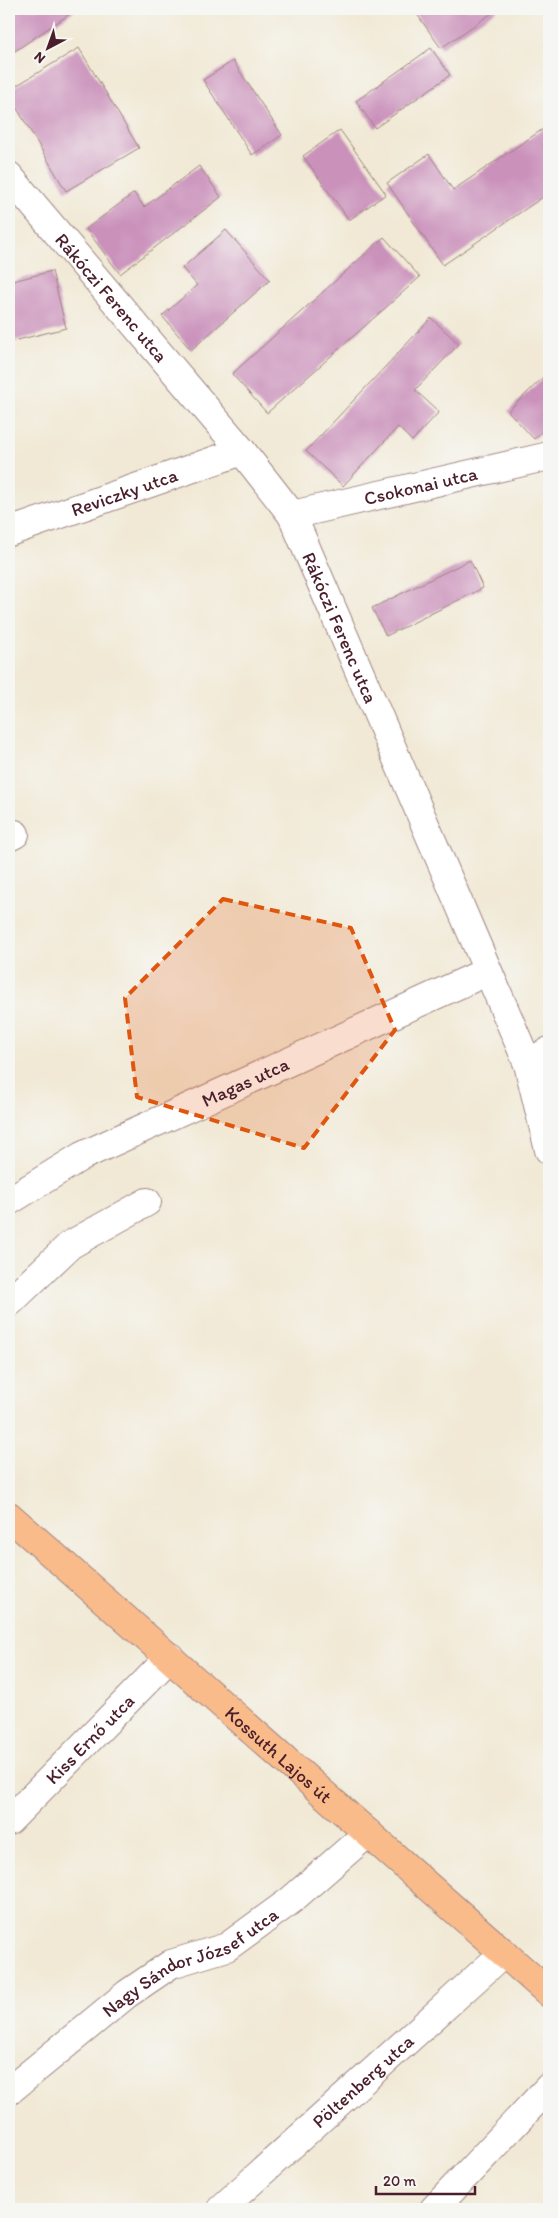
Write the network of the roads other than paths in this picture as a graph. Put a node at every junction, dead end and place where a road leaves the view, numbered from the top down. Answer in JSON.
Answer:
{"nodes":[{"id":1,"x":9,"y":176,"type":"edge"},
{"id":2,"x":242,"y":451,"type":"junction"},
{"id":3,"x":549,"y":456,"type":"edge"},
{"id":4,"x":292,"y":516,"type":"junction"},
{"id":5,"x":9,"y":532,"type":"edge"},
{"id":6,"x":486,"y":972,"type":"junction"},
{"id":7,"x":538,"y":1058,"type":"edge"},
{"id":8,"x":549,"y":1150,"type":"edge"},
{"id":9,"x":9,"y":1201,"type":"edge"},
{"id":10,"x":147,"y":1202,"type":"dead end"},
{"id":11,"x":9,"y":1303,"type":"edge"},
{"id":12,"x":9,"y":1516,"type":"edge"},
{"id":13,"x":170,"y":1658,"type":"junction"},
{"id":14,"x":9,"y":1821,"type":"edge"},
{"id":15,"x":368,"y":1833,"type":"junction"},
{"id":16,"x":504,"y":1953,"type":"junction"},
{"id":17,"x":549,"y":1993,"type":"edge"},
{"id":18,"x":549,"y":2087,"type":"edge"},
{"id":19,"x":9,"y":2091,"type":"edge"},
{"id":20,"x":221,"y":2209,"type":"edge"},
{"id":21,"x":434,"y":2209,"type":"edge"}],
"edges":[{"from":1,"to":2,"type":"street","name":"Rákóczi Ferenc utca"},
{"from":2,"to":4,"type":"street","name":"Rákóczi Ferenc utca"},
{"from":2,"to":5,"type":"street","name":"Reviczky utca"},
{"from":3,"to":4,"type":"street","name":"Csokonai utca"},
{"from":4,"to":6,"type":"street","name":"Rákóczi Ferenc utca"},
{"from":6,"to":7,"type":"street","name":"Rákóczi Ferenc utca"},
{"from":6,"to":9,"type":"street","name":"Magas utca"},
{"from":7,"to":8,"type":"street","name":"Rákóczi Ferenc utca"},
{"from":10,"to":11,"type":"street"},
{"from":12,"to":13,"type":"main road","name":"Kossuth Lajos út"},
{"from":13,"to":14,"type":"street","name":"Kiss Ernő utca"},
{"from":13,"to":15,"type":"main road","name":"Kossuth Lajos út"},
{"from":15,"to":16,"type":"main road","name":"Kossuth Lajos út"},
{"from":15,"to":19,"type":"street","name":"Nagy Sándor József utca"},
{"from":16,"to":17,"type":"main road","name":"Kossuth Lajos út"},
{"from":16,"to":20,"type":"street","name":"Pöltenberg utca"},
{"from":18,"to":21,"type":"street"}]}
